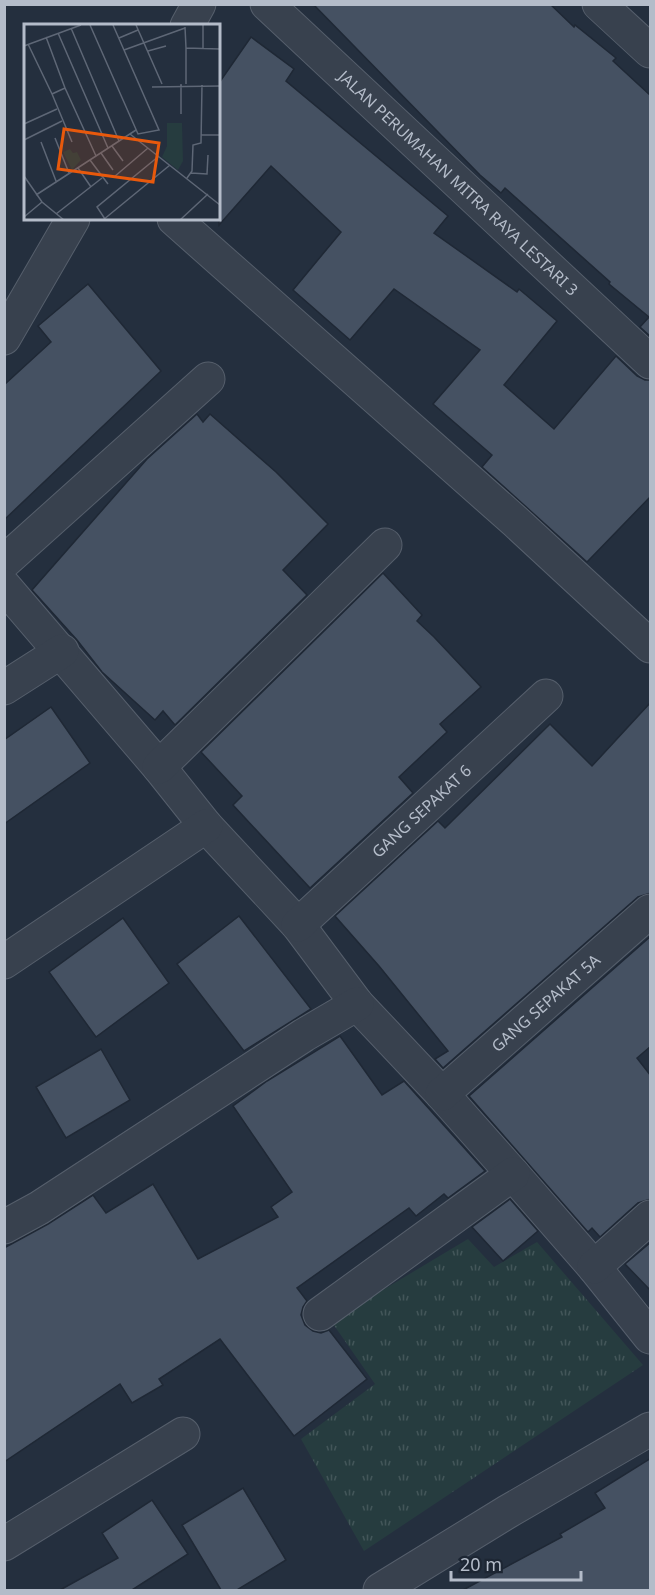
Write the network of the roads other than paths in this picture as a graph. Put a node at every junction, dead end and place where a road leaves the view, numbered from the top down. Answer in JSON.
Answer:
{"nodes":[{"id":1,"x":199,"y":4,"type":"edge"},
{"id":2,"x":267,"y":4,"type":"edge"},
{"id":3,"x":599,"y":4,"type":"edge"},
{"id":4,"x":188,"y":24,"type":"edge"},
{"id":5,"x":651,"y":51,"type":"edge"},
{"id":6,"x":72,"y":220,"type":"edge"},
{"id":7,"x":175,"y":220,"type":"edge"},
{"id":8,"x":4,"y":338,"type":"edge"},
{"id":9,"x":651,"y":362,"type":"edge"},
{"id":10,"x":208,"y":379,"type":"dead end"},
{"id":11,"x":386,"y":545,"type":"dead end"},
{"id":12,"x":4,"y":562,"type":"edge"},
{"id":13,"x":4,"y":586,"type":"edge"},
{"id":14,"x":651,"y":646,"type":"edge"},
{"id":15,"x":62,"y":651,"type":"junction"},
{"id":16,"x":4,"y":688,"type":"edge"},
{"id":17,"x":546,"y":696,"type":"dead end"},
{"id":18,"x":159,"y":767,"type":"junction"},
{"id":19,"x":206,"y":826,"type":"junction"},
{"id":20,"x":651,"y":911,"type":"edge"},
{"id":21,"x":297,"y":925,"type":"junction"},
{"id":22,"x":4,"y":962,"type":"edge"},
{"id":23,"x":357,"y":1004,"type":"junction"},
{"id":24,"x":441,"y":1094,"type":"junction"},
{"id":25,"x":513,"y":1174,"type":"junction"},
{"id":26,"x":651,"y":1217,"type":"edge"},
{"id":27,"x":4,"y":1227,"type":"edge"},
{"id":28,"x":594,"y":1267,"type":"junction"},
{"id":29,"x":320,"y":1314,"type":"dead end"},
{"id":30,"x":651,"y":1337,"type":"edge"},
{"id":31,"x":651,"y":1430,"type":"edge"},
{"id":32,"x":183,"y":1434,"type":"dead end"},
{"id":33,"x":4,"y":1544,"type":"edge"},
{"id":34,"x":380,"y":1590,"type":"edge"}],
"edges":[{"from":1,"to":4,"type":"street"},
{"from":2,"to":9,"type":"street","name":"JALAN PERUMAHAN MITRA RAYA LESTARI 3"},
{"from":3,"to":5,"type":"street"},
{"from":6,"to":8,"type":"street"},
{"from":7,"to":14,"type":"street"},
{"from":10,"to":12,"type":"street"},
{"from":11,"to":18,"type":"street"},
{"from":13,"to":15,"type":"street"},
{"from":15,"to":16,"type":"street"},
{"from":15,"to":18,"type":"street"},
{"from":17,"to":21,"type":"street","name":"GANG SEPAKAT 6"},
{"from":18,"to":19,"type":"street"},
{"from":19,"to":21,"type":"street"},
{"from":19,"to":22,"type":"street"},
{"from":20,"to":24,"type":"street","name":"GANG SEPAKAT 5A"},
{"from":21,"to":23,"type":"street"},
{"from":23,"to":24,"type":"street"},
{"from":23,"to":27,"type":"street"},
{"from":24,"to":25,"type":"street"},
{"from":25,"to":28,"type":"street"},
{"from":25,"to":29,"type":"street"},
{"from":26,"to":28,"type":"street"},
{"from":28,"to":30,"type":"street"},
{"from":31,"to":34,"type":"street"},
{"from":32,"to":33,"type":"street"}]}
